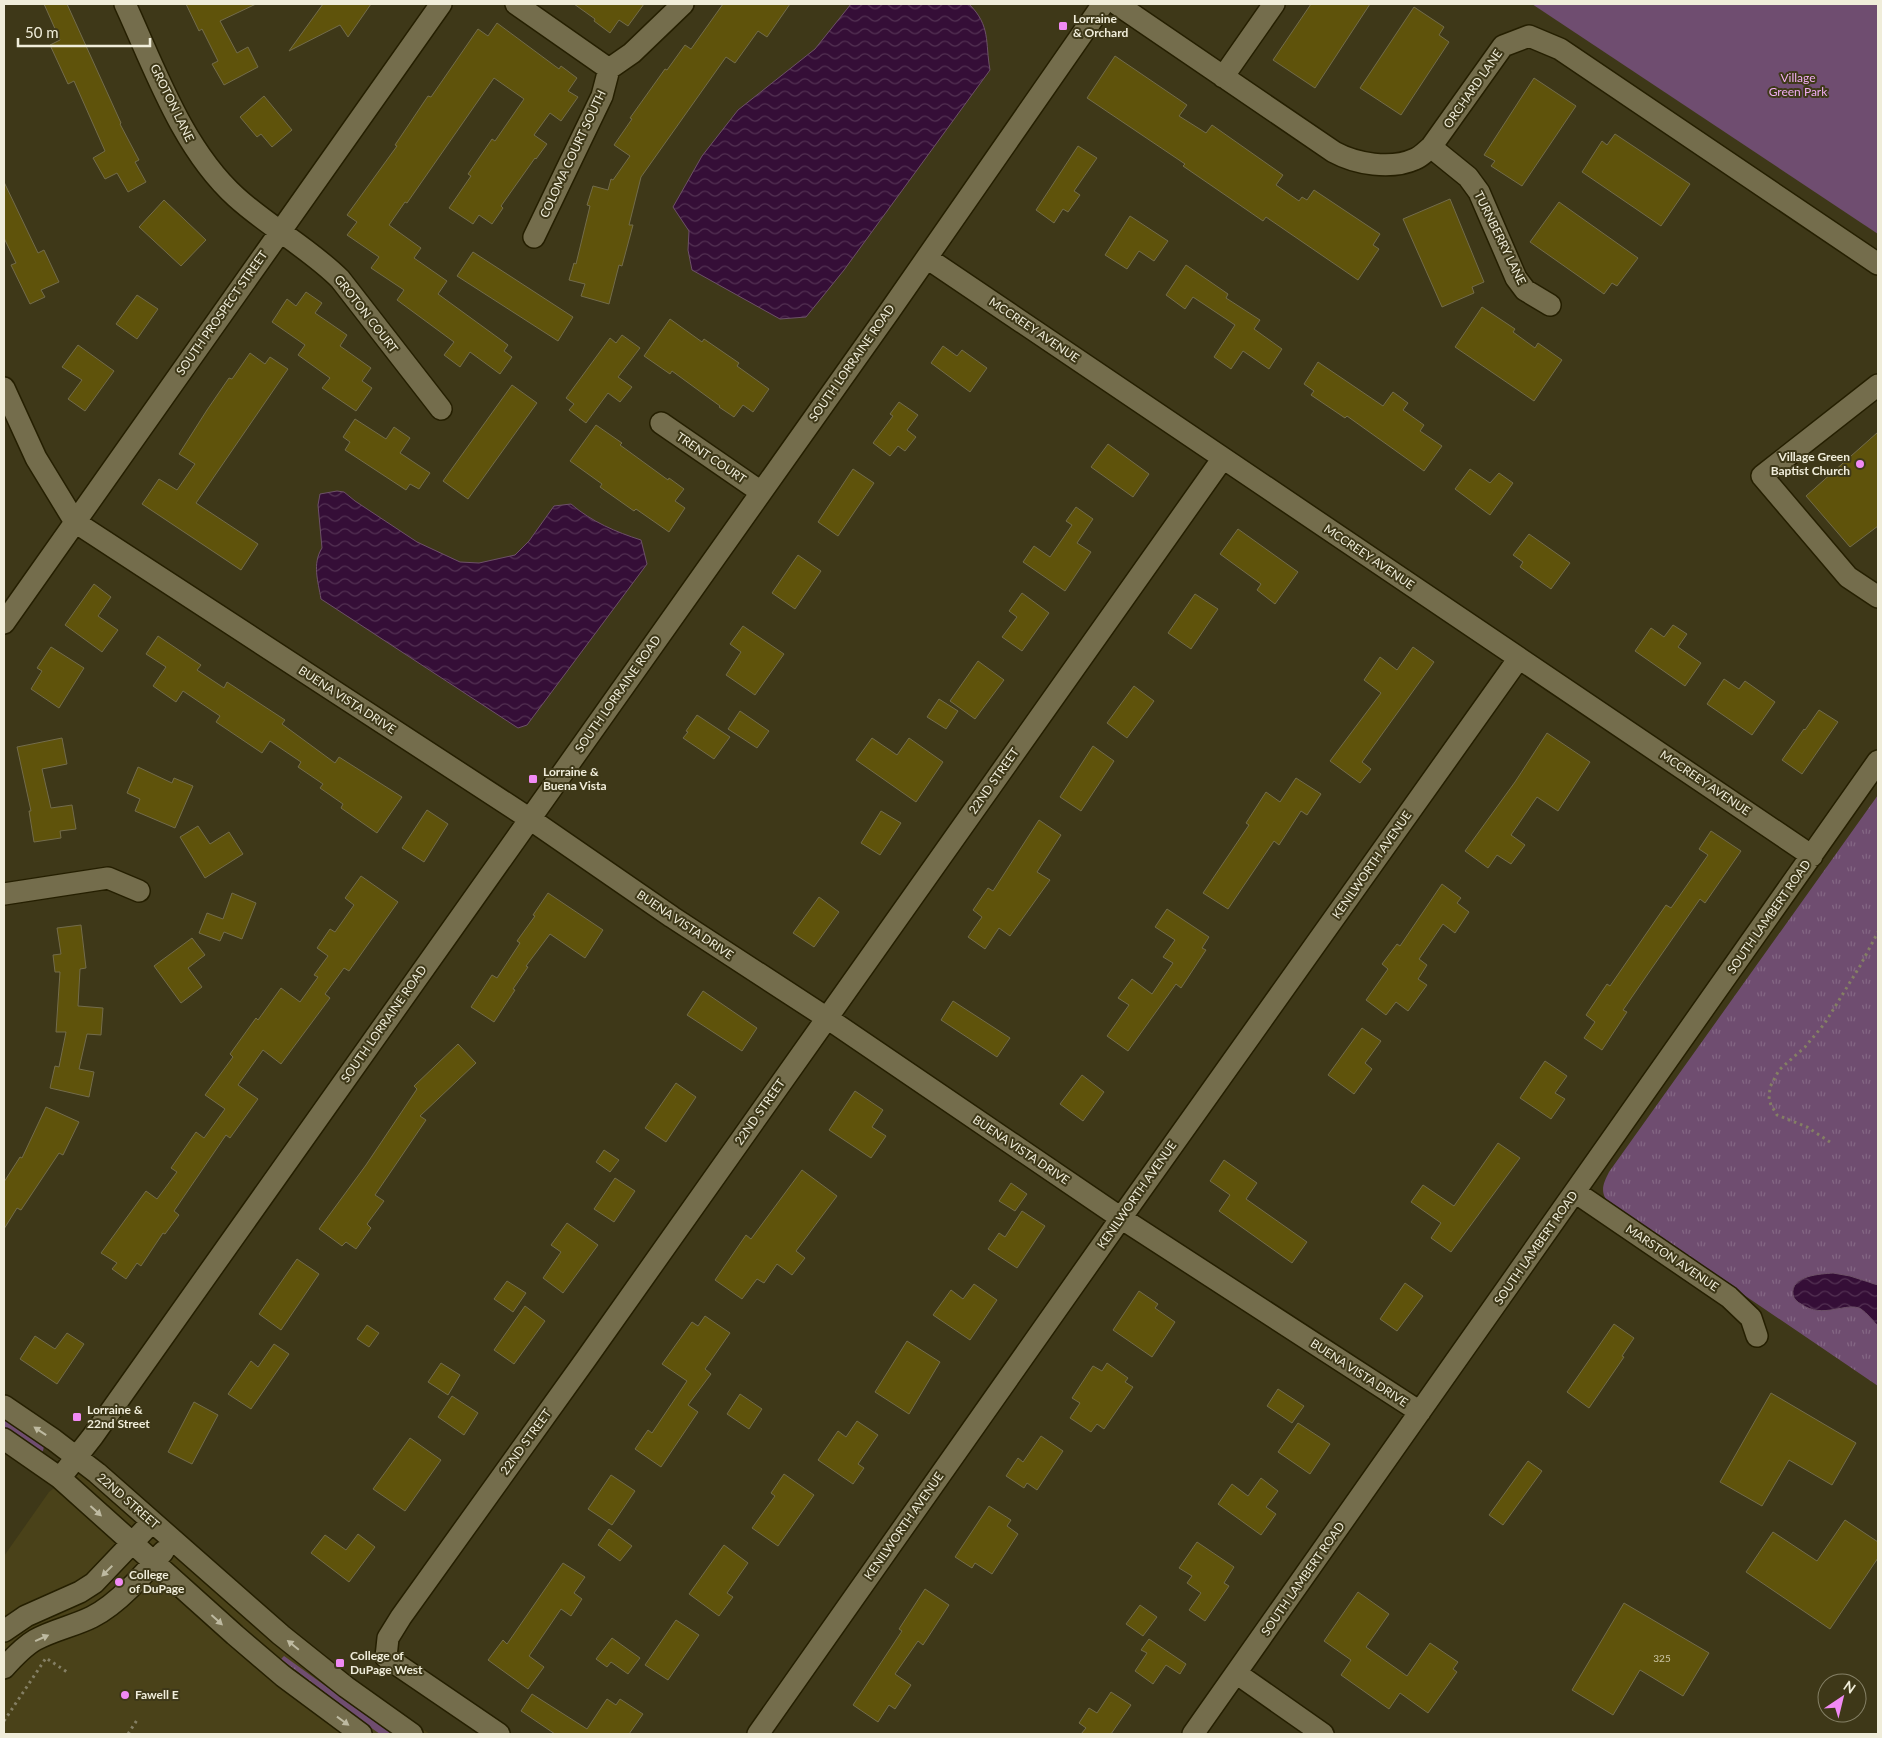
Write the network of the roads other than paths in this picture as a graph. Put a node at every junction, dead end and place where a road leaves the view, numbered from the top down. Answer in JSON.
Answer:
{"nodes":[{"id":1,"x":125,"y":4,"type":"edge"},
{"id":2,"x":441,"y":4,"type":"edge"},
{"id":3,"x":516,"y":4,"type":"edge"},
{"id":4,"x":683,"y":4,"type":"edge"},
{"id":5,"x":1103,"y":4,"type":"edge"},
{"id":6,"x":1118,"y":4,"type":"edge"},
{"id":7,"x":1274,"y":4,"type":"edge"},
{"id":8,"x":609,"y":69,"type":"junction"},
{"id":9,"x":1224,"y":77,"type":"junction"},
{"id":10,"x":1432,"y":147,"type":"junction"},
{"id":11,"x":279,"y":232,"type":"junction"},
{"id":12,"x":534,"y":237,"type":"dead end"},
{"id":13,"x":927,"y":258,"type":"junction"},
{"id":14,"x":1878,"y":264,"type":"edge"},
{"id":15,"x":1550,"y":305,"type":"dead end"},
{"id":16,"x":1878,"y":385,"type":"edge"},
{"id":17,"x":4,"y":388,"type":"edge"},
{"id":18,"x":440,"y":409,"type":"dead end"},
{"id":19,"x":661,"y":423,"type":"dead end"},
{"id":20,"x":1223,"y":458,"type":"junction"},
{"id":21,"x":761,"y":492,"type":"junction"},
{"id":22,"x":75,"y":522,"type":"junction"},
{"id":23,"x":1878,"y":597,"type":"edge"},
{"id":24,"x":4,"y":623,"type":"edge"},
{"id":25,"x":1519,"y":658,"type":"junction"},
{"id":26,"x":1878,"y":762,"type":"edge"},
{"id":27,"x":530,"y":818,"type":"junction"},
{"id":28,"x":1812,"y":856,"type":"junction"},
{"id":29,"x":139,"y":891,"type":"dead end"},
{"id":30,"x":4,"y":894,"type":"edge"},
{"id":31,"x":827,"y":1018,"type":"junction"},
{"id":32,"x":1575,"y":1192,"type":"junction"},
{"id":33,"x":1121,"y":1218,"type":"junction"},
{"id":34,"x":1757,"y":1336,"type":"dead end"},
{"id":35,"x":4,"y":1406,"type":"edge"},
{"id":36,"x":1420,"y":1412,"type":"junction"},
{"id":37,"x":4,"y":1439,"type":"edge"},
{"id":38,"x":76,"y":1457,"type":"junction"},
{"id":39,"x":60,"y":1478,"type":"junction"},
{"id":40,"x":152,"y":1522,"type":"junction"},
{"id":41,"x":173,"y":1541,"type":"junction"},
{"id":42,"x":132,"y":1544,"type":"junction"},
{"id":43,"x":153,"y":1563,"type":"junction"},
{"id":44,"x":4,"y":1631,"type":"edge"},
{"id":45,"x":4,"y":1668,"type":"edge"},
{"id":46,"x":1236,"y":1673,"type":"junction"},
{"id":47,"x":361,"y":1734,"type":"edge"},
{"id":48,"x":412,"y":1734,"type":"edge"},
{"id":49,"x":499,"y":1734,"type":"edge"},
{"id":50,"x":758,"y":1734,"type":"edge"},
{"id":51,"x":1193,"y":1734,"type":"edge"},
{"id":52,"x":1323,"y":1734,"type":"edge"}],
"edges":[{"from":1,"to":11,"type":"street","name":"GROTON LANE"},
{"from":2,"to":11,"type":"street","name":"SOUTH PROSPECT STREET"},
{"from":3,"to":8,"type":"street"},
{"from":4,"to":8,"type":"street"},
{"from":5,"to":13,"type":"street","name":"SOUTH LORRAINE ROAD"},
{"from":6,"to":9,"type":"street","name":"ORCHARD LANE"},
{"from":7,"to":9,"type":"street"},
{"from":8,"to":12,"type":"street","name":"COLOMA COURT SOUTH"},
{"from":9,"to":10,"type":"street","name":"ORCHARD LANE"},
{"from":10,"to":14,"type":"street","name":"ORCHARD LANE"},
{"from":10,"to":15,"type":"street","name":"TURNBERRY LANE"},
{"from":11,"to":18,"type":"street","name":"GROTON COURT"},
{"from":11,"to":22,"type":"street","name":"SOUTH PROSPECT STREET"},
{"from":13,"to":20,"type":"street","name":"MCCREEY AVENUE"},
{"from":13,"to":21,"type":"street","name":"SOUTH LORRAINE ROAD"},
{"from":16,"to":23,"type":"street"},
{"from":17,"to":22,"type":"street","name":"BUENA VISTA DRIVE"},
{"from":19,"to":21,"type":"street","name":"TRENT COURT"},
{"from":20,"to":25,"type":"street","name":"MCCREEY AVENUE"},
{"from":20,"to":31,"type":"street","name":"22ND STREET"},
{"from":21,"to":27,"type":"street","name":"SOUTH LORRAINE ROAD"},
{"from":22,"to":24,"type":"street","name":"SOUTH PROSPECT STREET"},
{"from":22,"to":27,"type":"street","name":"BUENA VISTA DRIVE"},
{"from":25,"to":28,"type":"street","name":"MCCREEY AVENUE"},
{"from":25,"to":33,"type":"street","name":"KENILWORTH AVENUE"},
{"from":26,"to":28,"type":"street","name":"SOUTH LAMBERT ROAD"},
{"from":27,"to":31,"type":"street","name":"BUENA VISTA DRIVE"},
{"from":27,"to":38,"type":"street","name":"SOUTH LORRAINE ROAD"},
{"from":28,"to":32,"type":"street","name":"SOUTH LAMBERT ROAD"},
{"from":29,"to":30,"type":"street"},
{"from":31,"to":33,"type":"street","name":"BUENA VISTA DRIVE"},
{"from":31,"to":49,"type":"street","name":"22ND STREET"},
{"from":32,"to":34,"type":"street","name":"MARSTON AVENUE"},
{"from":32,"to":36,"type":"street","name":"SOUTH LAMBERT ROAD"},
{"from":33,"to":36,"type":"street","name":"BUENA VISTA DRIVE"},
{"from":33,"to":50,"type":"street","name":"KENILWORTH AVENUE"},
{"from":38,"to":35,"type":"street","name":"22ND STREET","one_way":true},
{"from":36,"to":46,"type":"street","name":"SOUTH LAMBERT ROAD"},
{"from":37,"to":39,"type":"street"},
{"from":38,"to":39,"type":"street","name":"SOUTH LORRAINE ROAD"},
{"from":38,"to":40,"type":"street","name":"22ND STREET"},
{"from":39,"to":42,"type":"street","one_way":true},
{"from":40,"to":41,"type":"street","name":"22ND STREET"},
{"from":40,"to":42,"type":"street"},
{"from":41,"to":43,"type":"street"},
{"from":48,"to":41,"type":"street","name":"22ND STREET","one_way":true},
{"from":42,"to":43,"type":"street"},
{"from":42,"to":44,"type":"street","one_way":true},
{"from":45,"to":43,"type":"street","one_way":true},
{"from":43,"to":47,"type":"street","one_way":true},
{"from":46,"to":51,"type":"street","name":"SOUTH LAMBERT ROAD"},
{"from":46,"to":52,"type":"street"}]}
